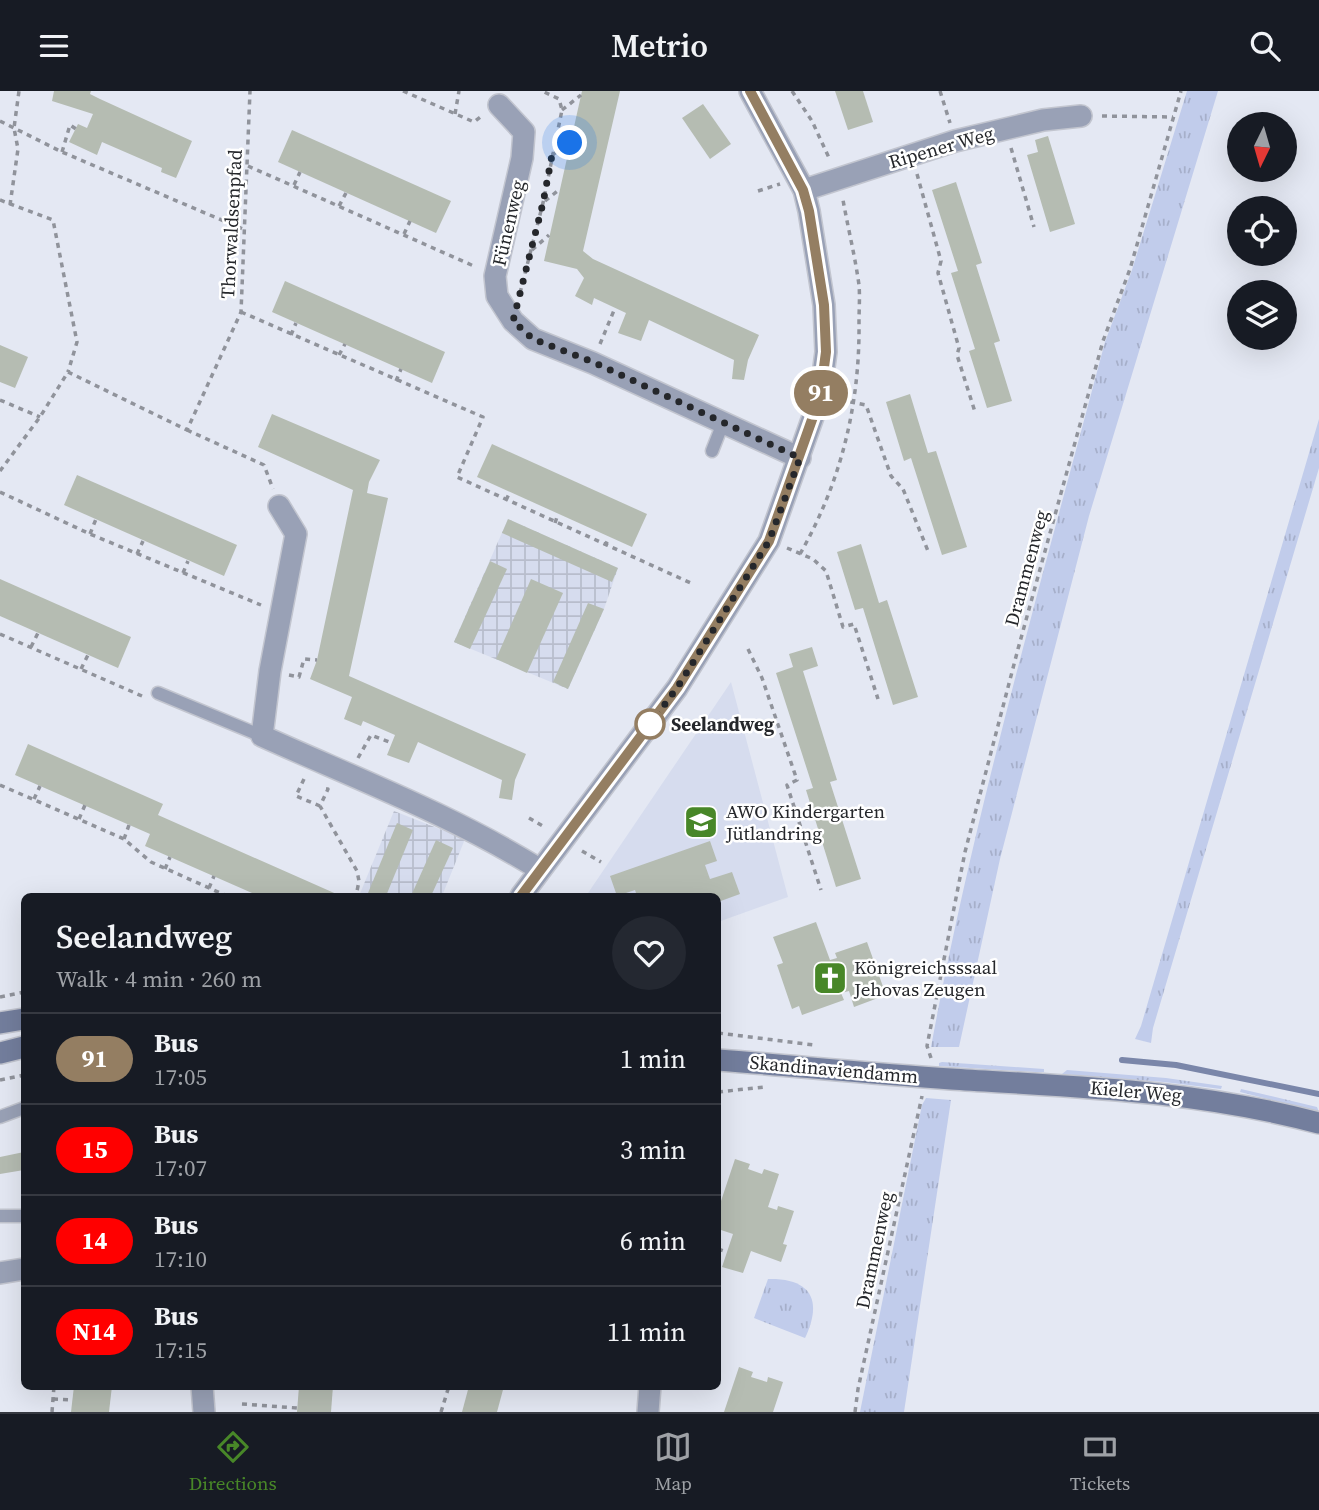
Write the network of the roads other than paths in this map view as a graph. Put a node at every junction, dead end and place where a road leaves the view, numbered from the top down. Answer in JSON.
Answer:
{"nodes":[{"id":1,"x":750,"y":91,"type":"edge"},
{"id":2,"x":499,"y":105,"type":"road end"},
{"id":3,"x":1081,"y":116,"type":"road end"},
{"id":4,"x":803,"y":190,"type":"junction"},
{"id":5,"x":723,"y":422,"type":"junction"},
{"id":6,"x":712,"y":451,"type":"dead end"},
{"id":7,"x":800,"y":458,"type":"junction"},
{"id":8,"x":279,"y":506,"type":"road end"},
{"id":9,"x":158,"y":693,"type":"road end"},
{"id":10,"x":262,"y":736,"type":"junction"},
{"id":11,"x":539,"y":869,"type":"junction"},
{"id":12,"x":523,"y":893,"type":"edge"},
{"id":13,"x":21,"y":1020,"type":"edge"},
{"id":14,"x":0,"y":1023,"type":"edge"},
{"id":15,"x":21,"y":1048,"type":"edge"},
{"id":16,"x":0,"y":1053,"type":"edge"},
{"id":17,"x":721,"y":1060,"type":"edge"},
{"id":18,"x":950,"y":1079,"type":"joint"},
{"id":19,"x":21,"y":1109,"type":"edge"},
{"id":20,"x":0,"y":1117,"type":"edge"},
{"id":21,"x":1319,"y":1123,"type":"edge"},
{"id":22,"x":0,"y":1216,"type":"edge"},
{"id":23,"x":21,"y":1216,"type":"edge"},
{"id":24,"x":21,"y":1270,"type":"edge"},
{"id":25,"x":0,"y":1273,"type":"edge"},
{"id":26,"x":202,"y":1390,"type":"edge"},
{"id":27,"x":650,"y":1390,"type":"edge"},
{"id":28,"x":204,"y":1412,"type":"edge"},
{"id":29,"x":648,"y":1412,"type":"edge"}],
"edges":[{"from":1,"to":4,"type":"street"},
{"from":2,"to":5,"type":"street","name":"Fünenweg"},
{"from":3,"to":4,"type":"street","name":"Ripener Weg"},
{"from":4,"to":7,"type":"street"},
{"from":5,"to":6,"type":"lane"},
{"from":5,"to":7,"type":"street","name":"Fünenweg"},
{"from":7,"to":11,"type":"street"},
{"from":8,"to":10,"type":"street"},
{"from":9,"to":10,"type":"lane"},
{"from":10,"to":11,"type":"street"},
{"from":11,"to":12,"type":"street"},
{"from":13,"to":14,"type":"street"},
{"from":15,"to":16,"type":"street"},
{"from":17,"to":18,"type":"street","name":"Skandinaviendamm"},
{"from":18,"to":21,"type":"street","name":"Kieler Weg"},
{"from":19,"to":20,"type":"lane"},
{"from":22,"to":23,"type":"lane"},
{"from":24,"to":25,"type":"street"},
{"from":26,"to":28,"type":"street"},
{"from":27,"to":29,"type":"street"}]}
